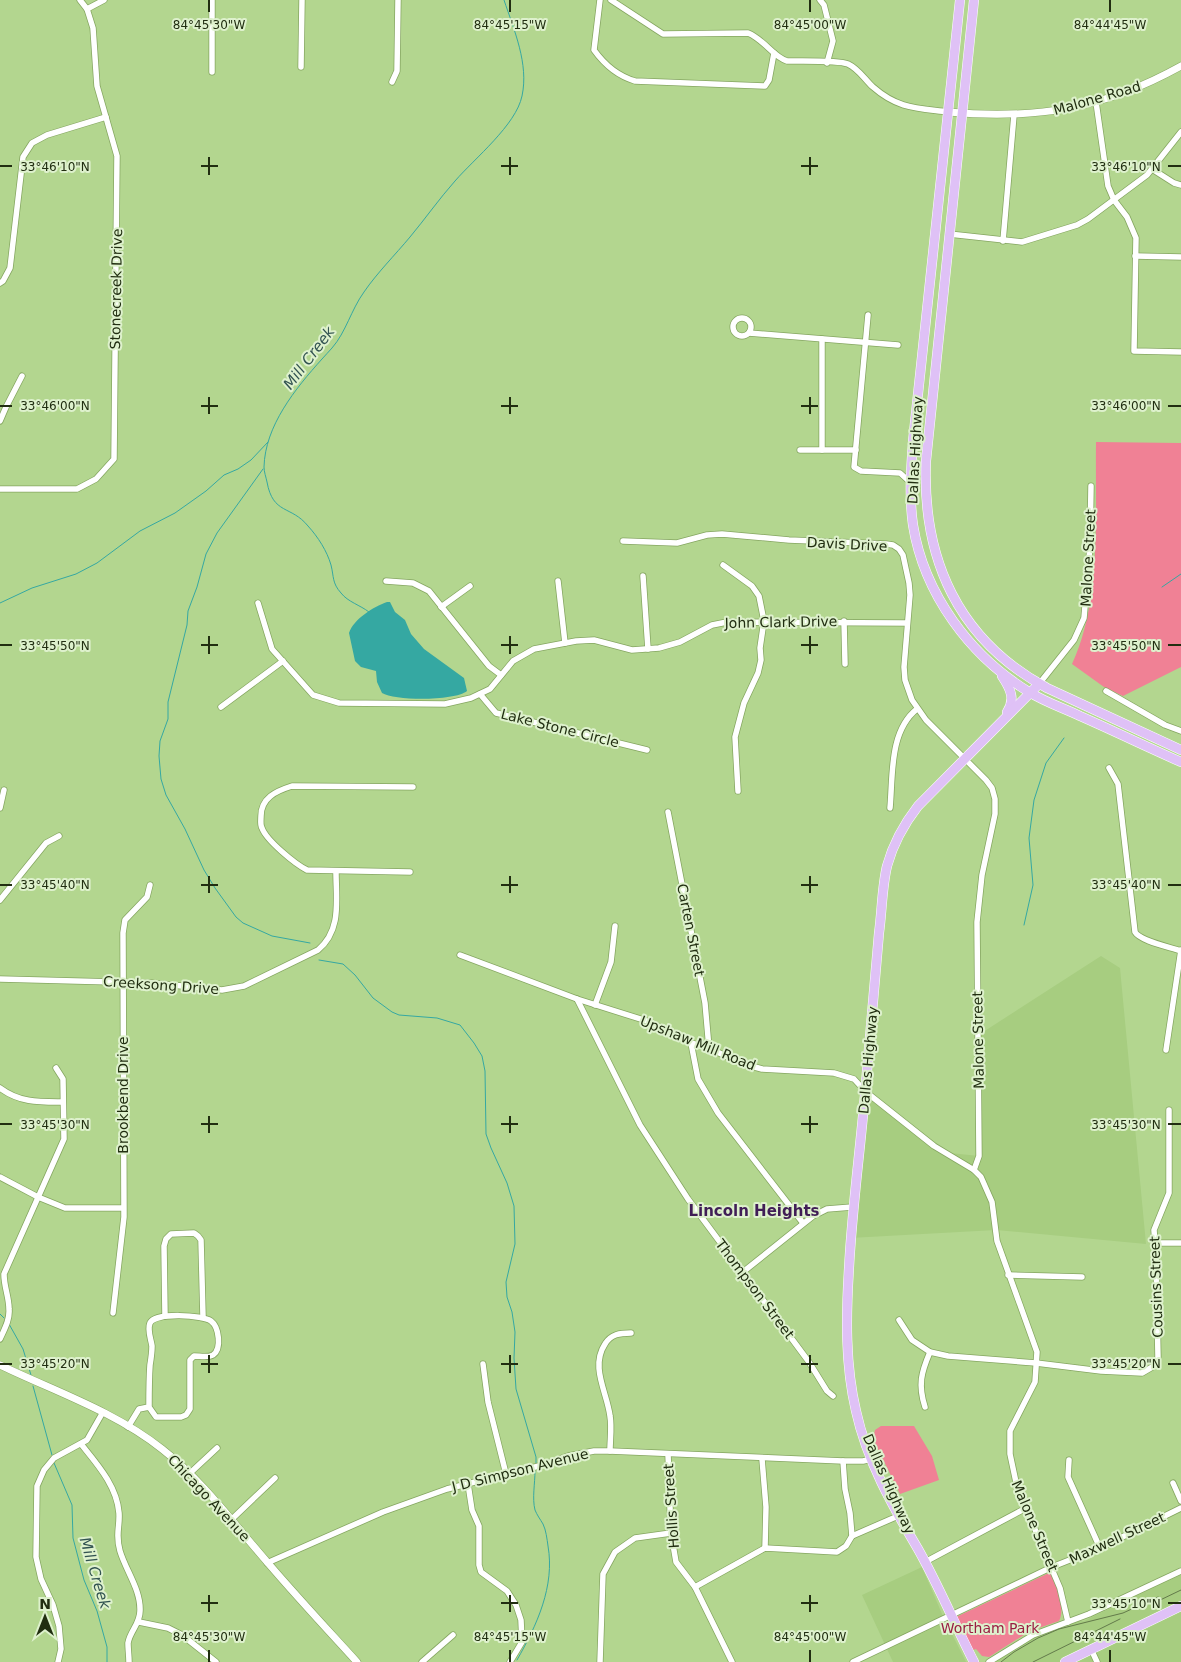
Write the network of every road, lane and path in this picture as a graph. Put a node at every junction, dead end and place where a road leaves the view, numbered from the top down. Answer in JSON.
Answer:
{"nodes":[{"id":1,"x":80,"y":0,"type":"edge"},
{"id":2,"x":104,"y":0,"type":"edge"},
{"id":3,"x":212,"y":0,"type":"edge"},
{"id":4,"x":302,"y":0,"type":"edge"},
{"id":5,"x":398,"y":0,"type":"edge"},
{"id":6,"x":600,"y":0,"type":"edge"},
{"id":7,"x":611,"y":0,"type":"edge"},
{"id":8,"x":820,"y":0,"type":"edge"},
{"id":9,"x":960,"y":0,"type":"edge"},
{"id":10,"x":974,"y":0,"type":"edge"},
{"id":11,"x":87,"y":9,"type":"junction"},
{"id":12,"x":774,"y":53,"type":"junction"},
{"id":13,"x":827,"y":63,"type":"junction"},
{"id":14,"x":1181,"y":66,"type":"edge"},
{"id":15,"x":302,"y":67,"type":"dead end"},
{"id":16,"x":212,"y":72,"type":"dead end"},
{"id":17,"x":392,"y":82,"type":"dead end"},
{"id":18,"x":1096,"y":102,"type":"junction"},
{"id":19,"x":948,"y":112,"type":"junction"},
{"id":20,"x":962,"y":113,"type":"junction"},
{"id":21,"x":1014,"y":115,"type":"junction"},
{"id":22,"x":106,"y":117,"type":"junction"},
{"id":23,"x":1181,"y":132,"type":"edge"},
{"id":24,"x":1152,"y":169,"type":"junction"},
{"id":25,"x":1181,"y":185,"type":"edge"},
{"id":26,"x":1114,"y":200,"type":"junction"},
{"id":27,"x":949,"y":234,"type":"junction"},
{"id":28,"x":1003,"y":241,"type":"junction"},
{"id":29,"x":1136,"y":256,"type":"junction"},
{"id":30,"x":1181,"y":257,"type":"edge"},
{"id":31,"x":0,"y":283,"type":"edge"},
{"id":32,"x":868,"y":316,"type":"dead end"},
{"id":33,"x":749,"y":333,"type":"dead end"},
{"id":34,"x":822,"y":339,"type":"junction"},
{"id":35,"x":866,"y":342,"type":"junction"},
{"id":36,"x":898,"y":345,"type":"dead end"},
{"id":37,"x":1181,"y":352,"type":"edge"},
{"id":38,"x":22,"y":376,"type":"dead end"},
{"id":39,"x":0,"y":421,"type":"edge"},
{"id":40,"x":800,"y":450,"type":"dead end"},
{"id":41,"x":822,"y":450,"type":"junction"},
{"id":42,"x":856,"y":450,"type":"junction"},
{"id":43,"x":912,"y":462,"type":"junction"},
{"id":44,"x":900,"y":473,"type":"junction"},
{"id":45,"x":911,"y":484,"type":"junction"},
{"id":46,"x":1091,"y":486,"type":"dead end"},
{"id":47,"x":0,"y":489,"type":"edge"},
{"id":48,"x":623,"y":541,"type":"dead end"},
{"id":49,"x":723,"y":565,"type":"dead end"},
{"id":50,"x":643,"y":576,"type":"dead end"},
{"id":51,"x":386,"y":581,"type":"dead end"},
{"id":52,"x":558,"y":582,"type":"dead end"},
{"id":53,"x":470,"y":586,"type":"dead end"},
{"id":54,"x":258,"y":603,"type":"dead end"},
{"id":55,"x":441,"y":607,"type":"junction"},
{"id":56,"x":764,"y":621,"type":"junction"},
{"id":57,"x":844,"y":621,"type":"junction"},
{"id":58,"x":906,"y":623,"type":"junction"},
{"id":59,"x":565,"y":643,"type":"junction"},
{"id":60,"x":648,"y":649,"type":"junction"},
{"id":61,"x":283,"y":662,"type":"junction"},
{"id":62,"x":844,"y":664,"type":"dead end"},
{"id":63,"x":998,"y":670,"type":"junction"},
{"id":64,"x":501,"y":676,"type":"junction"},
{"id":65,"x":1039,"y":684,"type":"junction"},
{"id":66,"x":1106,"y":691,"type":"dead end"},
{"id":67,"x":1030,"y":693,"type":"junction"},
{"id":68,"x":480,"y":694,"type":"junction"},
{"id":69,"x":221,"y":707,"type":"dead end"},
{"id":70,"x":917,"y":709,"type":"junction"},
{"id":71,"x":1004,"y":718,"type":"junction"},
{"id":72,"x":1181,"y":731,"type":"edge"},
{"id":73,"x":647,"y":750,"type":"dead end"},
{"id":74,"x":1181,"y":750,"type":"edge"},
{"id":75,"x":965,"y":758,"type":"junction"},
{"id":76,"x":1181,"y":762,"type":"edge"},
{"id":77,"x":1109,"y":768,"type":"dead end"},
{"id":78,"x":412,"y":787,"type":"dead end"},
{"id":79,"x":4,"y":790,"type":"dead end"},
{"id":80,"x":738,"y":791,"type":"dead end"},
{"id":81,"x":0,"y":808,"type":"edge"},
{"id":82,"x":890,"y":808,"type":"dead end"},
{"id":83,"x":668,"y":812,"type":"dead end"},
{"id":84,"x":60,"y":836,"type":"dead end"},
{"id":85,"x":336,"y":872,"type":"junction"},
{"id":86,"x":410,"y":872,"type":"dead end"},
{"id":87,"x":150,"y":886,"type":"dead end"},
{"id":88,"x":0,"y":900,"type":"edge"},
{"id":89,"x":615,"y":926,"type":"dead end"},
{"id":90,"x":1181,"y":951,"type":"edge"},
{"id":91,"x":460,"y":955,"type":"dead end"},
{"id":92,"x":0,"y":979,"type":"edge"},
{"id":93,"x":122,"y":982,"type":"junction"},
{"id":94,"x":577,"y":999,"type":"junction"},
{"id":95,"x":595,"y":1005,"type":"junction"},
{"id":96,"x":691,"y":1043,"type":"junction"},
{"id":97,"x":709,"y":1048,"type":"junction"},
{"id":98,"x":1166,"y":1050,"type":"dead end"},
{"id":99,"x":56,"y":1068,"type":"dead end"},
{"id":100,"x":0,"y":1088,"type":"edge"},
{"id":101,"x":866,"y":1092,"type":"junction"},
{"id":102,"x":64,"y":1102,"type":"junction"},
{"id":103,"x":1169,"y":1110,"type":"dead end"},
{"id":104,"x":974,"y":1170,"type":"junction"},
{"id":105,"x":0,"y":1177,"type":"edge"},
{"id":106,"x":38,"y":1196,"type":"junction"},
{"id":107,"x":852,"y":1207,"type":"junction"},
{"id":108,"x":124,"y":1208,"type":"junction"},
{"id":109,"x":803,"y":1223,"type":"junction"},
{"id":110,"x":1181,"y":1242,"type":"edge"},
{"id":111,"x":1155,"y":1244,"type":"junction"},
{"id":112,"x":743,"y":1272,"type":"junction"},
{"id":113,"x":1008,"y":1275,"type":"junction"},
{"id":114,"x":1082,"y":1277,"type":"dead end"},
{"id":115,"x":113,"y":1313,"type":"dead end"},
{"id":116,"x":165,"y":1316,"type":"junction"},
{"id":117,"x":203,"y":1316,"type":"junction"},
{"id":118,"x":899,"y":1320,"type":"dead end"},
{"id":119,"x":632,"y":1332,"type":"dead end"},
{"id":120,"x":0,"y":1339,"type":"edge"},
{"id":121,"x":930,"y":1352,"type":"junction"},
{"id":122,"x":1036,"y":1363,"type":"junction"},
{"id":123,"x":483,"y":1364,"type":"dead end"},
{"id":124,"x":0,"y":1365,"type":"edge"},
{"id":125,"x":833,"y":1396,"type":"dead end"},
{"id":126,"x":149,"y":1407,"type":"junction"},
{"id":127,"x":925,"y":1408,"type":"dead end"},
{"id":128,"x":103,"y":1412,"type":"junction"},
{"id":129,"x":128,"y":1427,"type":"junction"},
{"id":130,"x":82,"y":1444,"type":"junction"},
{"id":131,"x":216,"y":1448,"type":"dead end"},
{"id":132,"x":610,"y":1451,"type":"junction"},
{"id":133,"x":668,"y":1454,"type":"junction"},
{"id":134,"x":762,"y":1459,"type":"junction"},
{"id":135,"x":873,"y":1459,"type":"junction"},
{"id":136,"x":1068,"y":1460,"type":"dead end"},
{"id":137,"x":843,"y":1461,"type":"junction"},
{"id":138,"x":189,"y":1474,"type":"junction"},
{"id":139,"x":506,"y":1474,"type":"junction"},
{"id":140,"x":275,"y":1478,"type":"dead end"},
{"id":141,"x":1173,"y":1483,"type":"dead end"},
{"id":142,"x":468,"y":1484,"type":"junction"},
{"id":143,"x":1181,"y":1501,"type":"edge"},
{"id":144,"x":1026,"y":1508,"type":"junction"},
{"id":145,"x":1181,"y":1508,"type":"edge"},
{"id":146,"x":898,"y":1516,"type":"junction"},
{"id":147,"x":232,"y":1519,"type":"junction"},
{"id":148,"x":671,"y":1533,"type":"junction"},
{"id":149,"x":852,"y":1536,"type":"junction"},
{"id":150,"x":764,"y":1548,"type":"junction"},
{"id":151,"x":1100,"y":1548,"type":"junction"},
{"id":152,"x":918,"y":1549,"type":"junction"},
{"id":153,"x":925,"y":1562,"type":"junction"},
{"id":154,"x":267,"y":1563,"type":"junction"},
{"id":155,"x":1052,"y":1567,"type":"junction"},
{"id":156,"x":1181,"y":1571,"type":"edge"},
{"id":157,"x":695,"y":1587,"type":"junction"},
{"id":158,"x":1181,"y":1606,"type":"edge"},
{"id":159,"x":951,"y":1616,"type":"junction"},
{"id":160,"x":139,"y":1622,"type":"junction"},
{"id":161,"x":1068,"y":1622,"type":"junction"},
{"id":162,"x":453,"y":1635,"type":"dead end"},
{"id":163,"x":1091,"y":1649,"type":"junction"},
{"id":164,"x":971,"y":1659,"type":"edge"},
{"id":165,"x":58,"y":1662,"type":"edge"},
{"id":166,"x":129,"y":1662,"type":"edge"},
{"id":167,"x":216,"y":1662,"type":"edge"},
{"id":168,"x":357,"y":1662,"type":"edge"},
{"id":169,"x":422,"y":1662,"type":"edge"},
{"id":170,"x":510,"y":1662,"type":"edge"},
{"id":171,"x":600,"y":1662,"type":"edge"},
{"id":172,"x":732,"y":1662,"type":"edge"},
{"id":173,"x":853,"y":1662,"type":"edge"},
{"id":174,"x":989,"y":1662,"type":"edge"},
{"id":175,"x":1065,"y":1662,"type":"edge"},
{"id":176,"x":1097,"y":1662,"type":"edge"}],
"edges":[{"from":1,"to":11,"type":"street","name":"Stonecreek Drive"},
{"from":2,"to":11,"type":"street"},
{"from":3,"to":16,"type":"street"},
{"from":4,"to":15,"type":"street"},
{"from":5,"to":17,"type":"street"},
{"from":6,"to":12,"type":"street"},
{"from":7,"to":12,"type":"street"},
{"from":8,"to":13,"type":"street"},
{"from":9,"to":19,"type":"main road","name":"Dallas Highway"},
{"from":10,"to":20,"type":"main road","name":"Dallas Highway"},
{"from":11,"to":22,"type":"street","name":"Stonecreek Drive"},
{"from":12,"to":13,"type":"street"},
{"from":13,"to":19,"type":"street"},
{"from":14,"to":18,"type":"street","name":"Malone Road"},
{"from":18,"to":21,"type":"street","name":"Malone Road"},
{"from":18,"to":26,"type":"street"},
{"from":19,"to":20,"type":"street","name":"Malone Road"},
{"from":19,"to":43,"type":"main road","name":"Dallas Highway"},
{"from":20,"to":21,"type":"street","name":"Malone Road"},
{"from":20,"to":27,"type":"main road","name":"Dallas Highway"},
{"from":21,"to":28,"type":"street"},
{"from":22,"to":31,"type":"street"},
{"from":22,"to":47,"type":"street","name":"Stonecreek Drive"},
{"from":23,"to":24,"type":"street"},
{"from":24,"to":25,"type":"street"},
{"from":24,"to":26,"type":"street"},
{"from":26,"to":28,"type":"street"},
{"from":26,"to":29,"type":"street"},
{"from":27,"to":28,"type":"street"},
{"from":27,"to":65,"type":"main road","name":"Dallas Highway"},
{"from":29,"to":30,"type":"street"},
{"from":29,"to":37,"type":"street"},
{"from":32,"to":35,"type":"street"},
{"from":33,"to":34,"type":"street"},
{"from":34,"to":35,"type":"street"},
{"from":34,"to":41,"type":"street"},
{"from":35,"to":36,"type":"street"},
{"from":35,"to":42,"type":"street"},
{"from":38,"to":39,"type":"street"},
{"from":40,"to":41,"type":"street"},
{"from":41,"to":42,"type":"street"},
{"from":42,"to":44,"type":"street"},
{"from":43,"to":44,"type":"street"},
{"from":43,"to":45,"type":"main road","name":"Dallas Highway"},
{"from":44,"to":45,"type":"street"},
{"from":45,"to":63,"type":"main road","name":"Dallas Highway"},
{"from":46,"to":65,"type":"street","name":"Malone Street"},
{"from":48,"to":58,"type":"street","name":"Davis Drive"},
{"from":49,"to":56,"type":"street"},
{"from":50,"to":60,"type":"street"},
{"from":51,"to":55,"type":"street"},
{"from":52,"to":59,"type":"street"},
{"from":53,"to":55,"type":"street"},
{"from":54,"to":61,"type":"street","name":"John Clark Drive"},
{"from":55,"to":64,"type":"street"},
{"from":56,"to":57,"type":"street","name":"John Clark Drive"},
{"from":56,"to":60,"type":"street","name":"John Clark Drive"},
{"from":56,"to":80,"type":"street"},
{"from":57,"to":58,"type":"street","name":"John Clark Drive"},
{"from":57,"to":62,"type":"street"},
{"from":58,"to":70,"type":"street","name":"Davis Drive"},
{"from":59,"to":60,"type":"street","name":"John Clark Drive"},
{"from":59,"to":64,"type":"street","name":"John Clark Drive"},
{"from":61,"to":68,"type":"street","name":"John Clark Drive"},
{"from":61,"to":69,"type":"street"},
{"from":63,"to":67,"type":"main road","name":"Dallas Highway"},
{"from":63,"to":71,"type":"main road"},
{"from":64,"to":68,"type":"street","name":"John Clark Drive"},
{"from":65,"to":67,"type":"main road","name":"Malone Street"},
{"from":65,"to":74,"type":"main road","name":"Dallas Highway"},
{"from":66,"to":72,"type":"street"},
{"from":67,"to":71,"type":"main road","name":"Malone Street"},
{"from":67,"to":76,"type":"main road","name":"Dallas Highway"},
{"from":68,"to":73,"type":"street","name":"Lake Stone Circle"},
{"from":70,"to":75,"type":"street","name":"Davis Drive"},
{"from":70,"to":82,"type":"street"},
{"from":71,"to":75,"type":"main road","name":"Malone Street"},
{"from":75,"to":101,"type":"main road","name":"Dallas Highway"},
{"from":75,"to":104,"type":"street","name":"Malone Street"},
{"from":77,"to":90,"type":"street"},
{"from":78,"to":85,"type":"street"},
{"from":79,"to":81,"type":"street"},
{"from":83,"to":97,"type":"street","name":"Carten Street"},
{"from":84,"to":88,"type":"street"},
{"from":85,"to":86,"type":"street"},
{"from":85,"to":93,"type":"street","name":"Creeksong Drive"},
{"from":87,"to":93,"type":"street","name":"Brookbend Drive"},
{"from":89,"to":95,"type":"street"},
{"from":90,"to":98,"type":"street"},
{"from":91,"to":94,"type":"street","name":"Upshaw Mill Road"},
{"from":92,"to":93,"type":"street","name":"Creeksong Drive"},
{"from":93,"to":108,"type":"street","name":"Brookbend Drive"},
{"from":94,"to":95,"type":"street","name":"Upshaw Mill Road"},
{"from":94,"to":112,"type":"street","name":"Thompson Street"},
{"from":95,"to":96,"type":"street","name":"Upshaw Mill Road"},
{"from":96,"to":97,"type":"street","name":"Upshaw Mill Road"},
{"from":96,"to":109,"type":"street"},
{"from":97,"to":101,"type":"street","name":"Upshaw Mill Road"},
{"from":99,"to":102,"type":"street"},
{"from":100,"to":102,"type":"street"},
{"from":101,"to":104,"type":"street","name":"Upshaw Mill Road"},
{"from":101,"to":107,"type":"main road","name":"Dallas Highway"},
{"from":102,"to":106,"type":"street"},
{"from":103,"to":111,"type":"street","name":"Cousins Street"},
{"from":104,"to":113,"type":"street","name":"Malone Street"},
{"from":105,"to":106,"type":"street"},
{"from":106,"to":108,"type":"street"},
{"from":106,"to":120,"type":"street"},
{"from":107,"to":109,"type":"street"},
{"from":107,"to":135,"type":"main road","name":"Dallas Highway"},
{"from":108,"to":115,"type":"street","name":"Brookbend Drive"},
{"from":109,"to":112,"type":"street"},
{"from":110,"to":111,"type":"street"},
{"from":111,"to":122,"type":"street","name":"Cousins Street"},
{"from":112,"to":125,"type":"street","name":"Thompson Street"},
{"from":113,"to":114,"type":"street"},
{"from":113,"to":122,"type":"street","name":"Malone Street"},
{"from":116,"to":117,"type":"street"},
{"from":116,"to":117,"type":"street"},
{"from":116,"to":126,"type":"street"},
{"from":117,"to":126,"type":"street"},
{"from":118,"to":121,"type":"street"},
{"from":119,"to":132,"type":"street"},
{"from":121,"to":122,"type":"street"},
{"from":121,"to":127,"type":"street"},
{"from":122,"to":144,"type":"street","name":"Malone Street"},
{"from":123,"to":139,"type":"street"},
{"from":124,"to":128,"type":"street","name":"Chicago Avenue"},
{"from":126,"to":129,"type":"street"},
{"from":128,"to":129,"type":"street","name":"Chicago Avenue"},
{"from":128,"to":130,"type":"street"},
{"from":129,"to":138,"type":"street","name":"Chicago Avenue"},
{"from":130,"to":160,"type":"street"},
{"from":130,"to":165,"type":"street"},
{"from":131,"to":138,"type":"street"},
{"from":132,"to":133,"type":"street","name":"J D Simpson Avenue"},
{"from":132,"to":139,"type":"street","name":"J D Simpson Avenue"},
{"from":133,"to":134,"type":"street","name":"J D Simpson Avenue"},
{"from":133,"to":148,"type":"street","name":"Hollis Street"},
{"from":134,"to":137,"type":"street","name":"J D Simpson Avenue"},
{"from":134,"to":150,"type":"street"},
{"from":135,"to":137,"type":"street","name":"J D Simpson Avenue"},
{"from":135,"to":146,"type":"main road","name":"Dallas Highway"},
{"from":135,"to":152,"type":"main road","name":"Dallas Highway"},
{"from":136,"to":151,"type":"street"},
{"from":137,"to":149,"type":"street"},
{"from":138,"to":147,"type":"street","name":"Chicago Avenue"},
{"from":139,"to":142,"type":"street","name":"J D Simpson Avenue"},
{"from":140,"to":147,"type":"street"},
{"from":141,"to":143,"type":"street"},
{"from":142,"to":154,"type":"street","name":"J D Simpson Avenue"},
{"from":142,"to":170,"type":"street"},
{"from":144,"to":153,"type":"street"},
{"from":144,"to":155,"type":"street","name":"Malone Street"},
{"from":145,"to":151,"type":"street","name":"Maxwell Street"},
{"from":146,"to":149,"type":"street"},
{"from":146,"to":152,"type":"main road","name":"Dallas Highway"},
{"from":147,"to":154,"type":"street","name":"Chicago Avenue"},
{"from":148,"to":157,"type":"street","name":"Hollis Street"},
{"from":148,"to":171,"type":"street"},
{"from":149,"to":150,"type":"street"},
{"from":150,"to":157,"type":"street"},
{"from":151,"to":155,"type":"street","name":"Maxwell Street"},
{"from":152,"to":153,"type":"main road","name":"Dallas Highway"},
{"from":153,"to":159,"type":"main road","name":"Dallas Highway"},
{"from":154,"to":168,"type":"street","name":"Chicago Avenue"},
{"from":155,"to":159,"type":"street","name":"Maxwell Street"},
{"from":155,"to":161,"type":"street","name":"Malone Street"},
{"from":156,"to":161,"type":"street"},
{"from":157,"to":172,"type":"street","name":"Hollis Street"},
{"from":158,"to":163,"type":"main road"},
{"from":159,"to":164,"type":"main road","name":"Dallas Highway"},
{"from":159,"to":173,"type":"street","name":"Maxwell Street"},
{"from":160,"to":166,"type":"street"},
{"from":160,"to":167,"type":"street"},
{"from":161,"to":174,"type":"street"},
{"from":162,"to":169,"type":"street"},
{"from":163,"to":175,"type":"main road"},
{"from":163,"to":176,"type":"street"}]}
